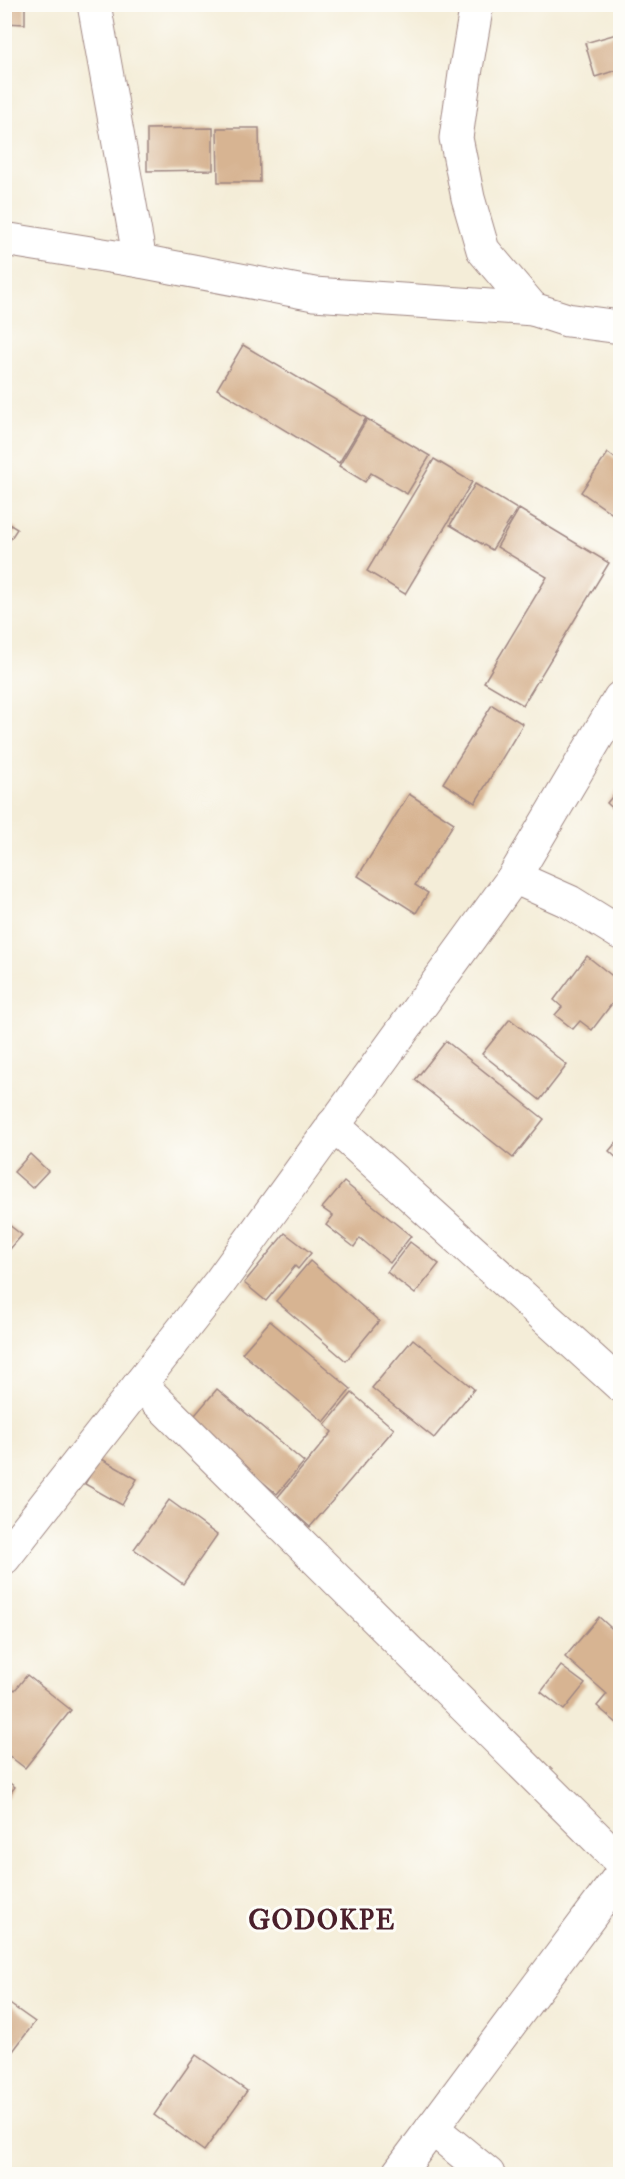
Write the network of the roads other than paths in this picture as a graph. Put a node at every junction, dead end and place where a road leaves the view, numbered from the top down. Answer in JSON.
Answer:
{"nodes":[{"id":1,"x":94,"y":4,"type":"edge"},
{"id":2,"x":477,"y":4,"type":"edge"},
{"id":3,"x":4,"y":239,"type":"edge"},
{"id":4,"x":140,"y":261,"type":"junction"},
{"id":5,"x":533,"y":309,"type":"junction"},
{"id":6,"x":621,"y":327,"type":"edge"},
{"id":7,"x":621,"y":698,"type":"edge"},
{"id":8,"x":514,"y":877,"type":"junction"},
{"id":9,"x":621,"y":933,"type":"edge"},
{"id":10,"x":333,"y":1125,"type":"junction"},
{"id":11,"x":140,"y":1384,"type":"junction"},
{"id":12,"x":621,"y":1385,"type":"edge"},
{"id":13,"x":4,"y":1558,"type":"edge"},
{"id":14,"x":621,"y":1861,"type":"edge"},
{"id":15,"x":621,"y":1876,"type":"edge"},
{"id":16,"x":432,"y":2128,"type":"junction"},
{"id":17,"x":398,"y":2175,"type":"edge"},
{"id":18,"x":488,"y":2175,"type":"edge"}],
"edges":[{"from":1,"to":4,"type":"street"},
{"from":2,"to":5,"type":"street"},
{"from":3,"to":4,"type":"street"},
{"from":4,"to":5,"type":"street"},
{"from":5,"to":6,"type":"street"},
{"from":7,"to":8,"type":"street"},
{"from":8,"to":9,"type":"street"},
{"from":8,"to":10,"type":"street"},
{"from":10,"to":11,"type":"street"},
{"from":10,"to":12,"type":"street"},
{"from":11,"to":13,"type":"street"},
{"from":11,"to":14,"type":"street"},
{"from":15,"to":16,"type":"street"},
{"from":16,"to":17,"type":"street"},
{"from":16,"to":18,"type":"street"}]}
